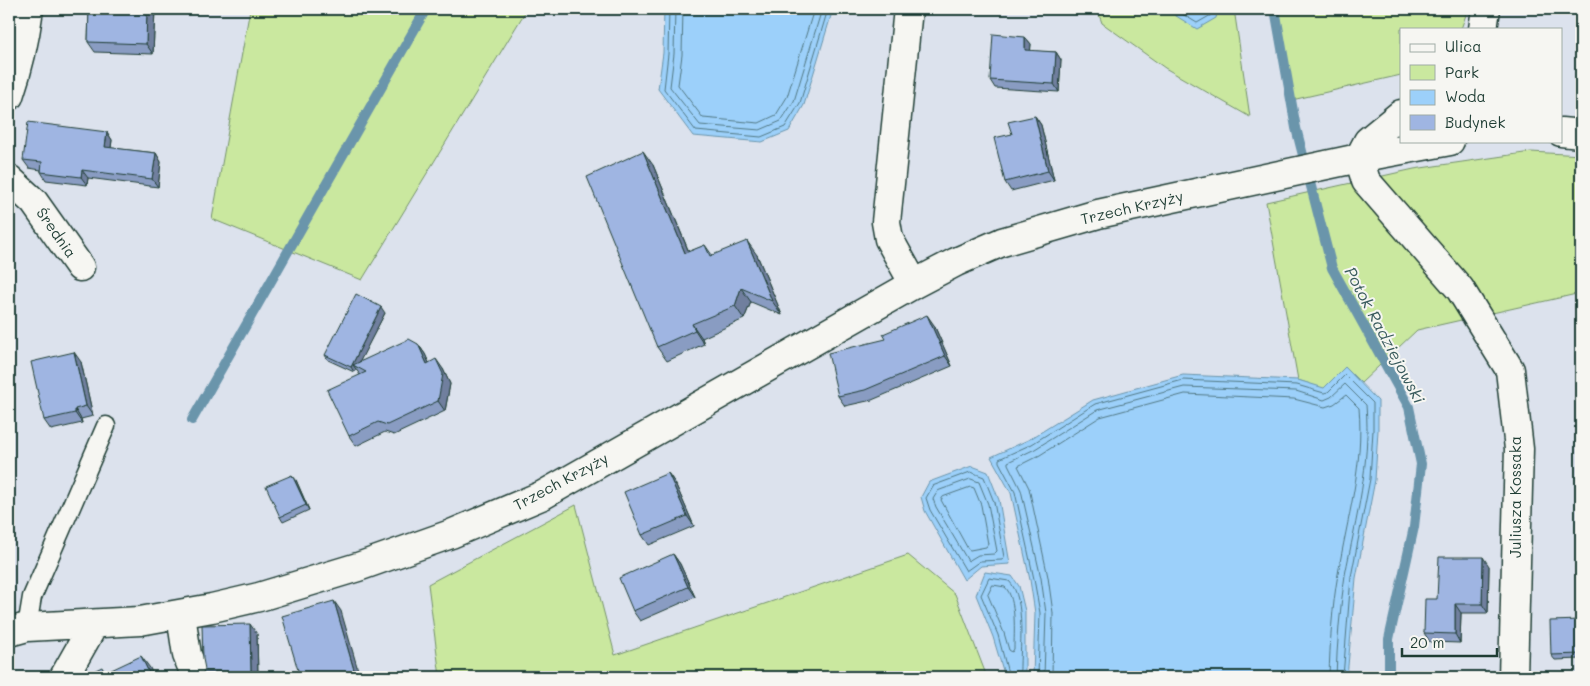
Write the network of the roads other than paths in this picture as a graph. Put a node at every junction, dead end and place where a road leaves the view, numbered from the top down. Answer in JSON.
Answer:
{"nodes":[{"id":1,"x":30,"y":9,"type":"edge"},
{"id":2,"x":908,"y":9,"type":"edge"},
{"id":3,"x":1486,"y":9,"type":"edge"},
{"id":4,"x":1483,"y":28,"type":"edge"},
{"id":5,"x":9,"y":96,"type":"edge"},
{"id":6,"x":1400,"y":115,"type":"edge"},
{"id":7,"x":1562,"y":132,"type":"edge"},
{"id":8,"x":1581,"y":134,"type":"edge"},
{"id":9,"x":1445,"y":142,"type":"edge"},
{"id":10,"x":1359,"y":158,"type":"junction"},
{"id":11,"x":9,"y":179,"type":"edge"},
{"id":12,"x":80,"y":267,"type":"dead end"},
{"id":13,"x":914,"y":284,"type":"junction"},
{"id":14,"x":106,"y":426,"type":"dead end"},
{"id":15,"x":181,"y":615,"type":"junction"},
{"id":16,"x":94,"y":624,"type":"junction"},
{"id":17,"x":18,"y":629,"type":"edge"},
{"id":18,"x":64,"y":677,"type":"edge"},
{"id":19,"x":196,"y":677,"type":"edge"},
{"id":20,"x":1513,"y":677,"type":"edge"}],
"edges":[{"from":1,"to":5,"type":"street"},
{"from":2,"to":13,"type":"street"},
{"from":3,"to":4,"type":"street"},
{"from":6,"to":10,"type":"street"},
{"from":7,"to":8,"type":"street"},
{"from":9,"to":10,"type":"street","name":"Trzech Krzyży"},
{"from":10,"to":13,"type":"street","name":"Trzech Krzyży"},
{"from":10,"to":20,"type":"street","name":"Juliusza Kossaka"},
{"from":11,"to":12,"type":"street","name":"Średnia"},
{"from":13,"to":15,"type":"street","name":"Trzech Krzyży"},
{"from":14,"to":17,"type":"lane"},
{"from":15,"to":16,"type":"street","name":"Trzech Krzyży"},
{"from":15,"to":19,"type":"street"},
{"from":16,"to":17,"type":"street","name":"Trzech Krzyży"},
{"from":16,"to":18,"type":"street"}]}
